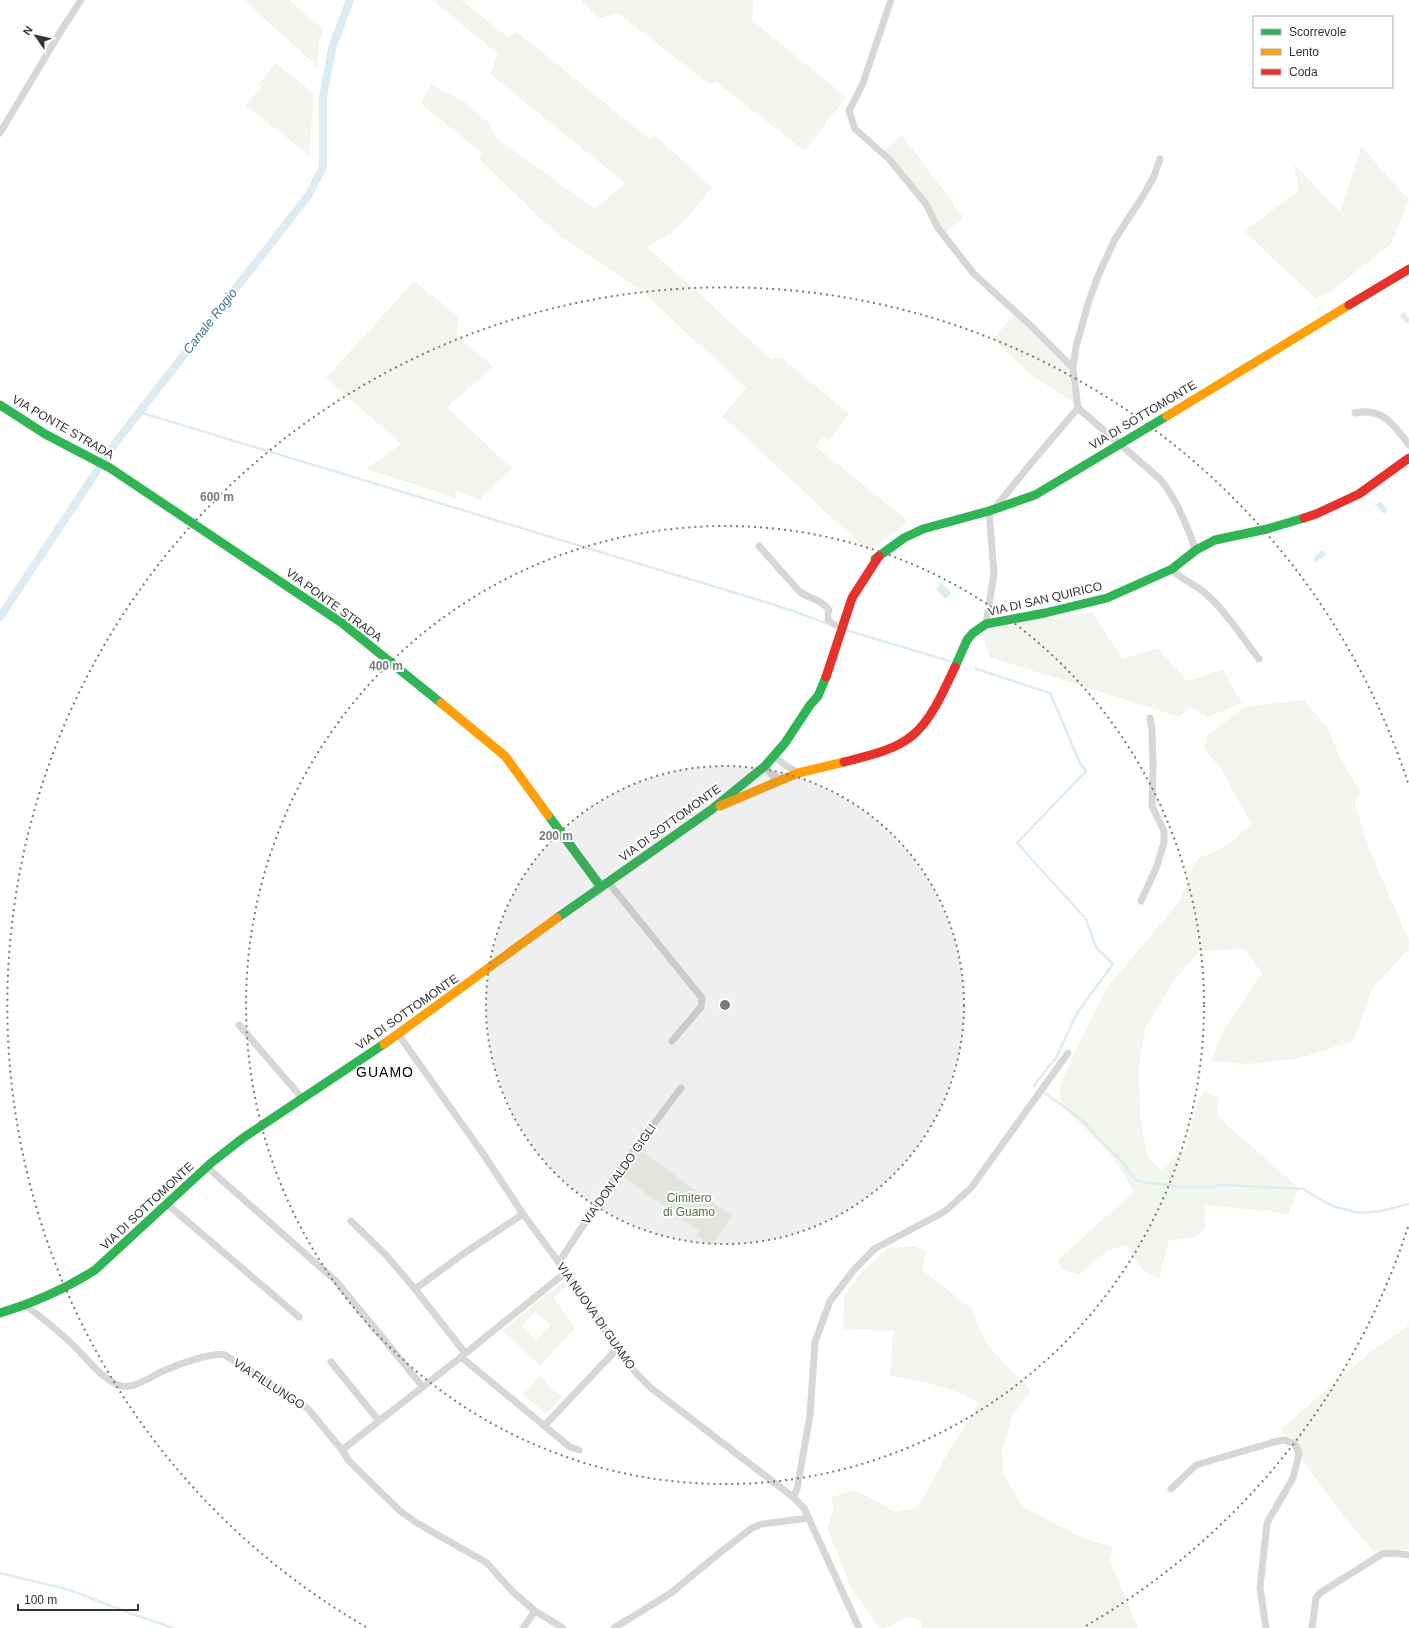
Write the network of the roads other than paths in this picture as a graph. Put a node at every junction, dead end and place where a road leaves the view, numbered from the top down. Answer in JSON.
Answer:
{"nodes":[{"id":1,"x":81,"y":0,"type":"edge"},
{"id":2,"x":891,"y":0,"type":"edge"},
{"id":3,"x":0,"y":133,"type":"edge"},
{"id":4,"x":1160,"y":159,"type":"dead end"},
{"id":5,"x":1409,"y":269,"type":"edge"},
{"id":6,"x":1073,"y":368,"type":"junction"},
{"id":7,"x":0,"y":405,"type":"edge"},
{"id":8,"x":1078,"y":408,"type":"junction"},
{"id":9,"x":1355,"y":413,"type":"dead end"},
{"id":10,"x":1121,"y":443,"type":"junction"},
{"id":11,"x":1409,"y":445,"type":"edge"},
{"id":12,"x":1409,"y":458,"type":"edge"},
{"id":13,"x":992,"y":510,"type":"junction"},
{"id":14,"x":759,"y":546,"type":"dead end"},
{"id":15,"x":1196,"y":550,"type":"junction"},
{"id":16,"x":879,"y":556,"type":"junction"},
{"id":17,"x":1172,"y":569,"type":"junction"},
{"id":18,"x":986,"y":624,"type":"junction"},
{"id":19,"x":835,"y":625,"type":"junction"},
{"id":20,"x":1259,"y":659,"type":"dead end"},
{"id":21,"x":810,"y":705,"type":"junction"},
{"id":22,"x":1150,"y":718,"type":"dead end"},
{"id":23,"x":774,"y":756,"type":"junction"},
{"id":24,"x":765,"y":766,"type":"junction"},
{"id":25,"x":798,"y":773,"type":"junction"},
{"id":26,"x":782,"y":780,"type":"junction"},
{"id":27,"x":712,"y":809,"type":"junction"},
{"id":28,"x":604,"y":885,"type":"junction"},
{"id":29,"x":1141,"y":901,"type":"dead end"},
{"id":30,"x":239,"y":1025,"type":"dead end"},
{"id":31,"x":398,"y":1034,"type":"junction"},
{"id":32,"x":672,"y":1042,"type":"dead end"},
{"id":33,"x":1068,"y":1053,"type":"dead end"},
{"id":34,"x":681,"y":1088,"type":"dead end"},
{"id":35,"x":302,"y":1098,"type":"junction"},
{"id":36,"x":207,"y":1167,"type":"junction"},
{"id":37,"x":167,"y":1204,"type":"junction"},
{"id":38,"x":523,"y":1214,"type":"junction"},
{"id":39,"x":351,"y":1221,"type":"dead end"},
{"id":40,"x":559,"y":1262,"type":"junction"},
{"id":41,"x":566,"y":1272,"type":"junction"},
{"id":42,"x":415,"y":1289,"type":"junction"},
{"id":43,"x":25,"y":1305,"type":"junction"},
{"id":44,"x":0,"y":1313,"type":"edge"},
{"id":45,"x":299,"y":1317,"type":"dead end"},
{"id":46,"x":617,"y":1349,"type":"junction"},
{"id":47,"x":463,"y":1355,"type":"junction"},
{"id":48,"x":332,"y":1362,"type":"dead end"},
{"id":49,"x":423,"y":1387,"type":"junction"},
{"id":50,"x":379,"y":1421,"type":"junction"},
{"id":51,"x":544,"y":1426,"type":"junction"},
{"id":52,"x":342,"y":1450,"type":"junction"},
{"id":53,"x":579,"y":1450,"type":"dead end"},
{"id":54,"x":1172,"y":1489,"type":"dead end"},
{"id":55,"x":793,"y":1497,"type":"junction"},
{"id":56,"x":809,"y":1518,"type":"junction"},
{"id":57,"x":1409,"y":1555,"type":"edge"},
{"id":58,"x":535,"y":1610,"type":"junction"},
{"id":59,"x":524,"y":1628,"type":"edge"},
{"id":60,"x":563,"y":1628,"type":"edge"},
{"id":61,"x":614,"y":1628,"type":"edge"},
{"id":62,"x":859,"y":1628,"type":"edge"},
{"id":63,"x":1266,"y":1628,"type":"edge"},
{"id":64,"x":1312,"y":1628,"type":"edge"}],
"edges":[{"from":1,"to":3,"type":"street"},
{"from":2,"to":6,"type":"street"},
{"from":4,"to":6,"type":"street"},
{"from":5,"to":10,"type":"main road","name":"VIA DI SOTTOMONTE"},
{"from":6,"to":8,"type":"street"},
{"from":7,"to":28,"type":"main road","name":"VIA PONTE STRADA"},
{"from":8,"to":10,"type":"street"},
{"from":8,"to":13,"type":"street"},
{"from":9,"to":11,"type":"street"},
{"from":10,"to":13,"type":"main road","name":"VIA DI SOTTOMONTE"},
{"from":10,"to":15,"type":"street"},
{"from":12,"to":15,"type":"main road","name":"VIA DI SAN QUIRICO"},
{"from":13,"to":16,"type":"main road","name":"VIA DI SOTTOMONTE"},
{"from":13,"to":18,"type":"street"},
{"from":14,"to":19,"type":"street"},
{"from":15,"to":17,"type":"main road","name":"VIA DI SAN QUIRICO"},
{"from":16,"to":19,"type":"main road","name":"VIA DI SOTTOMONTE"},
{"from":16,"to":21,"type":"main road","name":"VIA DI SOTTOMONTE"},
{"from":17,"to":18,"type":"main road","name":"VIA DI SAN QUIRICO"},
{"from":17,"to":20,"type":"street"},
{"from":18,"to":25,"type":"main road","name":"VIA DI SAN QUIRICO"},
{"from":19,"to":21,"type":"main road","name":"VIA DI SOTTOMONTE"},
{"from":21,"to":23,"type":"main road","name":"VIA DI SOTTOMONTE"},
{"from":22,"to":29,"type":"street"},
{"from":23,"to":24,"type":"main road","name":"VIA DI SOTTOMONTE"},
{"from":23,"to":25,"type":"street"},
{"from":24,"to":26,"type":"street"},
{"from":24,"to":27,"type":"main road","name":"VIA DI SOTTOMONTE"},
{"from":25,"to":26,"type":"main road","name":"VIA DI SAN QUIRICO"},
{"from":26,"to":27,"type":"main road","name":"VIA DI SAN QUIRICO"},
{"from":27,"to":28,"type":"main road","name":"VIA DI SOTTOMONTE"},
{"from":28,"to":31,"type":"main road","name":"VIA DI SOTTOMONTE"},
{"from":28,"to":32,"type":"street"},
{"from":30,"to":35,"type":"street"},
{"from":31,"to":35,"type":"main road","name":"VIA DI SOTTOMONTE"},
{"from":31,"to":38,"type":"street","name":"VIA NUOVA DI GUAMO"},
{"from":33,"to":55,"type":"street"},
{"from":34,"to":40,"type":"street","name":"VIA DON ALDO GIGLI"},
{"from":35,"to":36,"type":"main road","name":"VIA DI SOTTOMONTE"},
{"from":36,"to":37,"type":"main road","name":"VIA DI SOTTOMONTE"},
{"from":36,"to":49,"type":"street"},
{"from":37,"to":43,"type":"main road","name":"VIA DI SOTTOMONTE"},
{"from":37,"to":45,"type":"street"},
{"from":38,"to":40,"type":"street","name":"VIA NUOVA DI GUAMO"},
{"from":38,"to":42,"type":"street"},
{"from":39,"to":42,"type":"street"},
{"from":40,"to":41,"type":"street","name":"VIA NUOVA DI GUAMO"},
{"from":41,"to":46,"type":"street","name":"VIA NUOVA DI GUAMO"},
{"from":41,"to":47,"type":"street"},
{"from":42,"to":47,"type":"street"},
{"from":43,"to":44,"type":"main road","name":"VIA DI SOTTOMONTE"},
{"from":43,"to":52,"type":"street","name":"VIA FILLUNGO"},
{"from":46,"to":51,"type":"street"},
{"from":46,"to":55,"type":"street","name":"VIA NUOVA DI GUAMO"},
{"from":47,"to":49,"type":"street"},
{"from":47,"to":51,"type":"street"},
{"from":48,"to":50,"type":"street"},
{"from":49,"to":50,"type":"street"},
{"from":50,"to":52,"type":"street"},
{"from":51,"to":53,"type":"street"},
{"from":52,"to":58,"type":"street","name":"VIA FILLUNGO"},
{"from":54,"to":63,"type":"street"},
{"from":55,"to":56,"type":"street","name":"VIA NUOVA DI GUAMO"},
{"from":56,"to":61,"type":"street"},
{"from":56,"to":62,"type":"street","name":"VIA NUOVA DI GUAMO"},
{"from":57,"to":64,"type":"street"},
{"from":58,"to":59,"type":"street"},
{"from":58,"to":60,"type":"street","name":"VIA FILLUNGO"}]}
